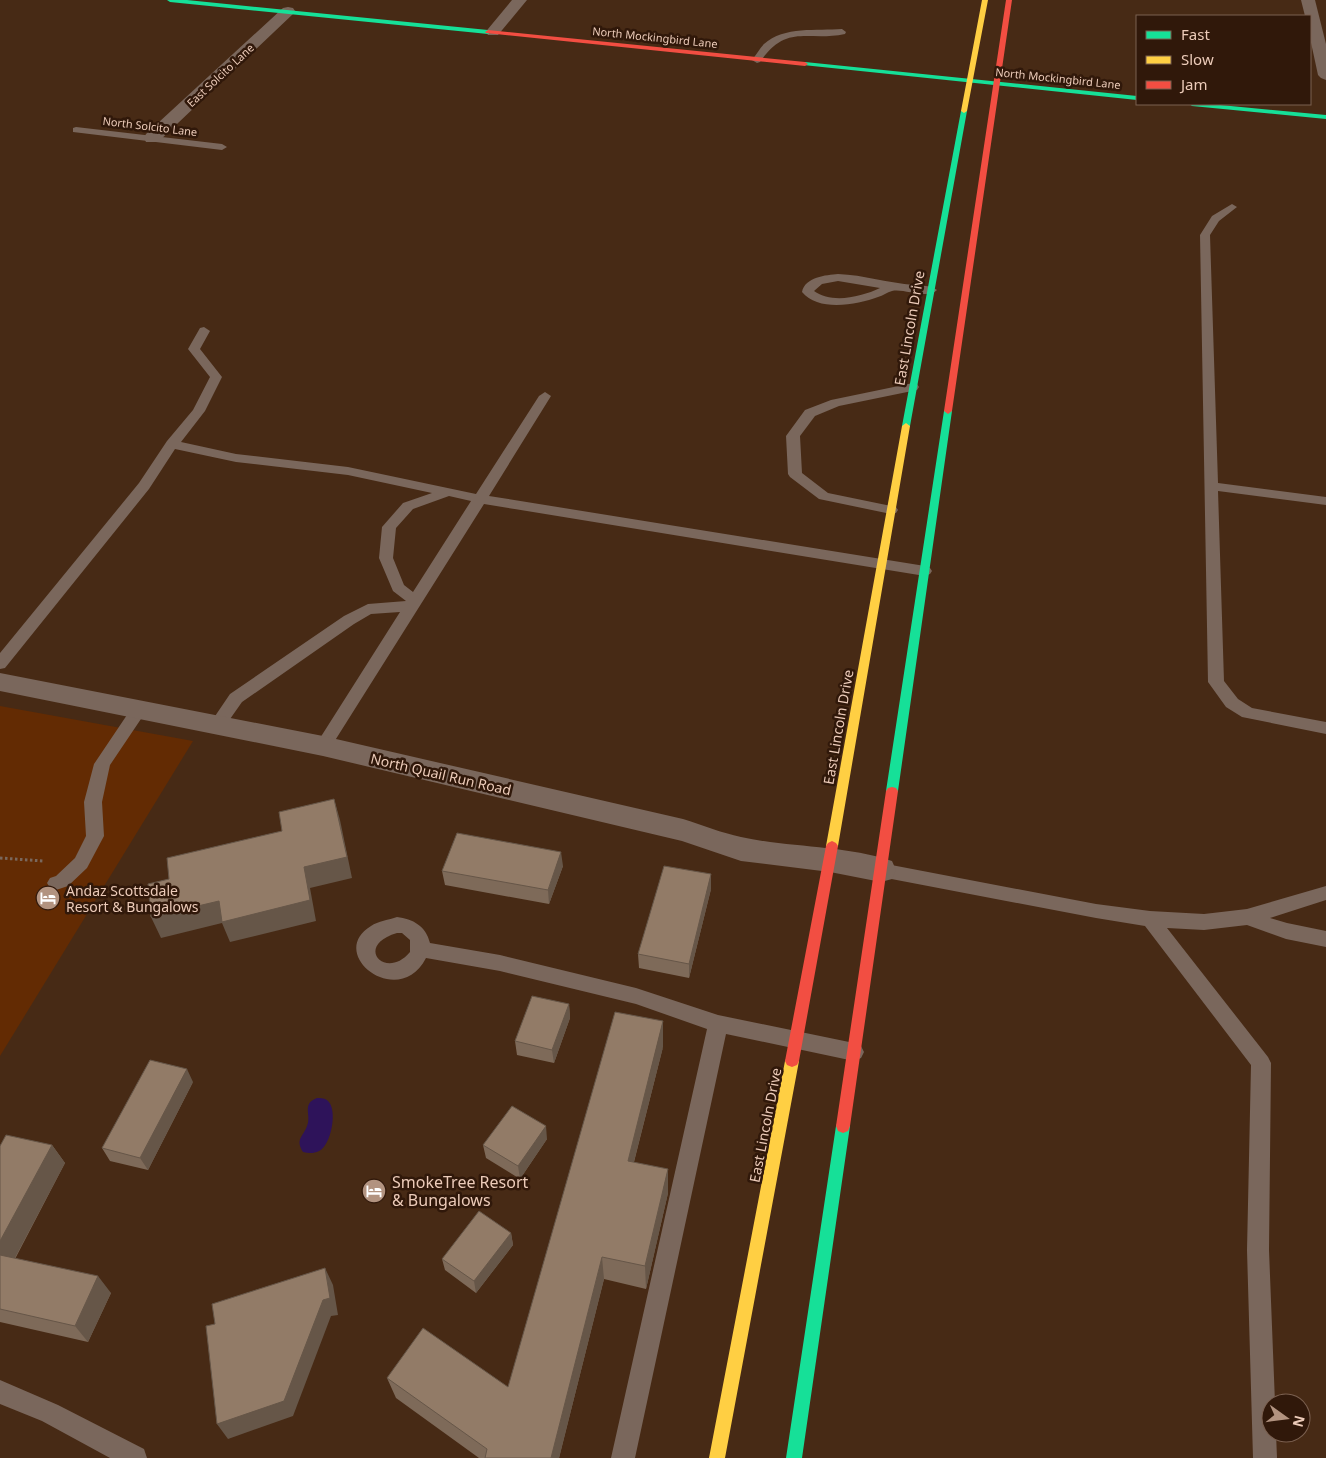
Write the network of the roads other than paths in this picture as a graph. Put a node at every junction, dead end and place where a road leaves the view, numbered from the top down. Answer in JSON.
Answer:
{"nodes":[{"id":1,"x":170,"y":0,"type":"edge"},
{"id":2,"x":520,"y":0,"type":"edge"},
{"id":3,"x":985,"y":0,"type":"edge"},
{"id":4,"x":1009,"y":0,"type":"edge"},
{"id":5,"x":1308,"y":0,"type":"edge"},
{"id":6,"x":185,"y":1,"type":"edge"},
{"id":7,"x":288,"y":11,"type":"junction"},
{"id":8,"x":493,"y":32,"type":"junction"},
{"id":9,"x":842,"y":32,"type":"dead end"},
{"id":10,"x":757,"y":60,"type":"junction"},
{"id":11,"x":1326,"y":75,"type":"edge"},
{"id":12,"x":968,"y":82,"type":"junction"},
{"id":13,"x":996,"y":84,"type":"junction"},
{"id":14,"x":1136,"y":98,"type":"edge"},
{"id":15,"x":1202,"y":105,"type":"edge"},
{"id":16,"x":1326,"y":117,"type":"edge"},
{"id":17,"x":76,"y":130,"type":"dead end"},
{"id":18,"x":152,"y":138,"type":"junction"},
{"id":19,"x":222,"y":147,"type":"dead end"},
{"id":20,"x":1232,"y":207,"type":"dead end"},
{"id":21,"x":891,"y":287,"type":"junction"},
{"id":22,"x":933,"y":293,"type":"junction"},
{"id":23,"x":204,"y":331,"type":"dead end"},
{"id":24,"x":913,"y":387,"type":"junction"},
{"id":25,"x":545,"y":396,"type":"dead end"},
{"id":26,"x":172,"y":444,"type":"junction"},
{"id":27,"x":1211,"y":486,"type":"junction"},
{"id":28,"x":448,"y":492,"type":"junction"},
{"id":29,"x":481,"y":500,"type":"junction"},
{"id":30,"x":1326,"y":501,"type":"edge"},
{"id":31,"x":891,"y":510,"type":"junction"},
{"id":32,"x":882,"y":564,"type":"junction"},
{"id":33,"x":925,"y":571,"type":"junction"},
{"id":34,"x":414,"y":603,"type":"junction"},
{"id":35,"x":0,"y":664,"type":"edge"},
{"id":36,"x":0,"y":682,"type":"edge"},
{"id":37,"x":139,"y":710,"type":"junction"},
{"id":38,"x":217,"y":725,"type":"junction"},
{"id":39,"x":1326,"y":728,"type":"edge"},
{"id":40,"x":322,"y":746,"type":"junction"},
{"id":41,"x":830,"y":860,"type":"junction"},
{"id":42,"x":881,"y":870,"type":"junction"},
{"id":43,"x":56,"y":884,"type":"dead end"},
{"id":44,"x":1326,"y":893,"type":"edge"},
{"id":45,"x":1247,"y":917,"type":"junction"},
{"id":46,"x":1150,"y":919,"type":"junction"},
{"id":47,"x":1326,"y":939,"type":"edge"},
{"id":48,"x":421,"y":949,"type":"dead end"},
{"id":49,"x":718,"y":1024,"type":"junction"},
{"id":50,"x":796,"y":1039,"type":"junction"},
{"id":51,"x":854,"y":1052,"type":"junction"},
{"id":52,"x":0,"y":1392,"type":"edge"},
{"id":53,"x":135,"y":1458,"type":"edge"},
{"id":54,"x":623,"y":1458,"type":"edge"},
{"id":55,"x":717,"y":1458,"type":"edge"},
{"id":56,"x":794,"y":1458,"type":"edge"},
{"id":57,"x":1265,"y":1458,"type":"edge"}],
"edges":[{"from":1,"to":6,"type":"main road","name":"North Mockingbird Lane"},
{"from":2,"to":8,"type":"street"},
{"from":3,"to":12,"type":"main road","name":"East Lincoln Drive"},
{"from":4,"to":13,"type":"main road"},
{"from":5,"to":11,"type":"street"},
{"from":6,"to":7,"type":"main road","name":"North Mockingbird Lane"},
{"from":7,"to":8,"type":"main road","name":"North Mockingbird Lane"},
{"from":7,"to":18,"type":"street","name":"East Solcito Lane"},
{"from":8,"to":10,"type":"main road","name":"North Mockingbird Lane"},
{"from":9,"to":10,"type":"lane"},
{"from":10,"to":12,"type":"main road","name":"North Mockingbird Lane"},
{"from":12,"to":13,"type":"main road","name":"North Mockingbird Lane"},
{"from":12,"to":22,"type":"main road","name":"East Lincoln Drive"},
{"from":13,"to":14,"type":"main road","name":"North Mockingbird Lane"},
{"from":13,"to":33,"type":"main road"},
{"from":15,"to":16,"type":"main road"},
{"from":17,"to":18,"type":"lane","name":"North Solcito Lane"},
{"from":18,"to":19,"type":"lane","name":"North Solcito Lane"},
{"from":20,"to":27,"type":"lane"},
{"from":21,"to":21,"type":"lane"},
{"from":21,"to":22,"type":"lane"},
{"from":22,"to":24,"type":"main road","name":"East Lincoln Drive"},
{"from":23,"to":26,"type":"lane"},
{"from":24,"to":31,"type":"main road","name":"East Lincoln Drive"},
{"from":24,"to":31,"type":"lane"},
{"from":25,"to":29,"type":"lane"},
{"from":26,"to":28,"type":"lane"},
{"from":26,"to":35,"type":"lane"},
{"from":27,"to":30,"type":"lane"},
{"from":27,"to":39,"type":"lane"},
{"from":28,"to":29,"type":"lane"},
{"from":28,"to":34,"type":"lane"},
{"from":29,"to":32,"type":"lane"},
{"from":29,"to":34,"type":"lane"},
{"from":31,"to":32,"type":"main road","name":"East Lincoln Drive"},
{"from":32,"to":33,"type":"lane"},
{"from":32,"to":41,"type":"main road","name":"East Lincoln Drive"},
{"from":33,"to":42,"type":"main road"},
{"from":34,"to":38,"type":"lane"},
{"from":34,"to":40,"type":"lane"},
{"from":36,"to":37,"type":"street","name":"North Quail Run Road"},
{"from":37,"to":38,"type":"street","name":"North Quail Run Road"},
{"from":37,"to":43,"type":"lane"},
{"from":38,"to":40,"type":"street","name":"North Quail Run Road"},
{"from":40,"to":41,"type":"street","name":"North Quail Run Road"},
{"from":41,"to":42,"type":"street","name":"North Quail Run Road"},
{"from":41,"to":50,"type":"main road","name":"East Lincoln Drive"},
{"from":42,"to":46,"type":"lane"},
{"from":42,"to":51,"type":"main road"},
{"from":44,"to":45,"type":"lane"},
{"from":45,"to":46,"type":"lane"},
{"from":45,"to":47,"type":"lane"},
{"from":46,"to":57,"type":"lane"},
{"from":48,"to":49,"type":"lane"},
{"from":49,"to":50,"type":"lane"},
{"from":49,"to":54,"type":"lane"},
{"from":50,"to":51,"type":"lane"},
{"from":50,"to":55,"type":"main road","name":"East Lincoln Drive"},
{"from":51,"to":56,"type":"main road"},
{"from":52,"to":53,"type":"lane"}]}
